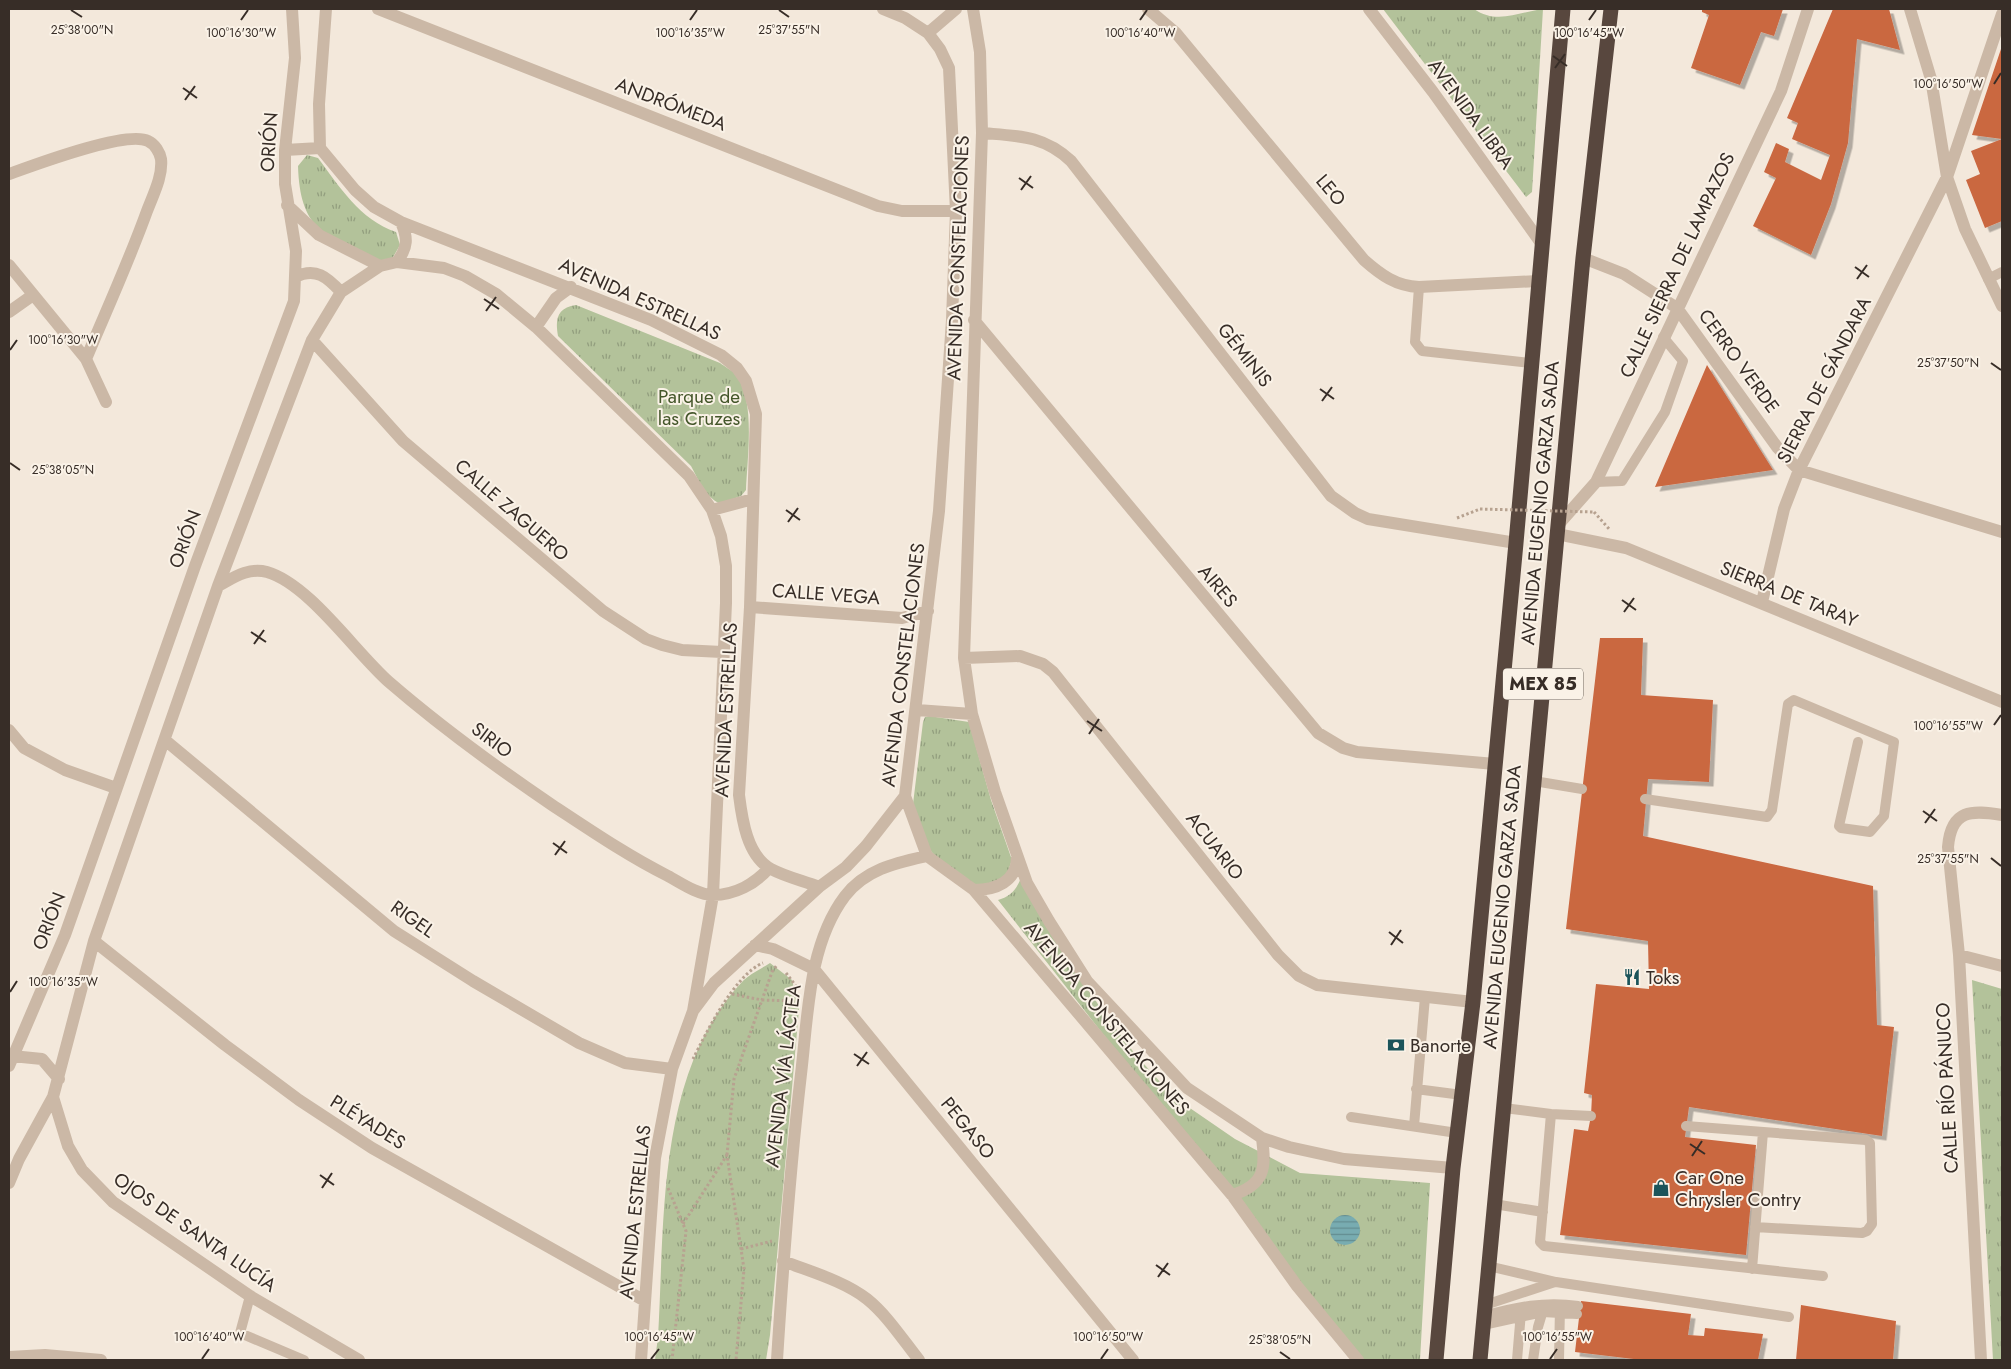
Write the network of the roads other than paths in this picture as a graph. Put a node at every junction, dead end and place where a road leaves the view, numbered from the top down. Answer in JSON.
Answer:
{"nodes":[{"id":1,"x":292,"y":9,"type":"edge"},
{"id":2,"x":326,"y":9,"type":"edge"},
{"id":3,"x":378,"y":9,"type":"edge"},
{"id":4,"x":883,"y":9,"type":"edge"},
{"id":5,"x":956,"y":9,"type":"edge"},
{"id":6,"x":973,"y":9,"type":"edge"},
{"id":7,"x":1148,"y":9,"type":"edge"},
{"id":8,"x":1369,"y":9,"type":"edge"},
{"id":9,"x":1563,"y":9,"type":"edge"},
{"id":10,"x":1611,"y":9,"type":"edge"},
{"id":11,"x":1808,"y":9,"type":"edge"},
{"id":12,"x":1910,"y":9,"type":"edge"},
{"id":13,"x":2002,"y":14,"type":"edge"},
{"id":14,"x":928,"y":34,"type":"junction"},
{"id":15,"x":982,"y":133,"type":"junction"},
{"id":16,"x":320,"y":148,"type":"junction"},
{"id":17,"x":285,"y":150,"type":"junction"},
{"id":18,"x":9,"y":174,"type":"edge"},
{"id":19,"x":1947,"y":177,"type":"junction"},
{"id":20,"x":288,"y":206,"type":"junction"},
{"id":21,"x":956,"y":211,"type":"junction"},
{"id":22,"x":401,"y":222,"type":"junction"},
{"id":23,"x":1541,"y":243,"type":"junction"},
{"id":24,"x":1583,"y":258,"type":"junction"},
{"id":25,"x":397,"y":262,"type":"junction"},
{"id":26,"x":9,"y":265,"type":"edge"},
{"id":27,"x":380,"y":266,"type":"junction"},
{"id":28,"x":2002,"y":272,"type":"edge"},
{"id":29,"x":295,"y":277,"type":"junction"},
{"id":30,"x":1988,"y":279,"type":"junction"},
{"id":31,"x":1538,"y":280,"type":"junction"},
{"id":32,"x":571,"y":287,"type":"junction"},
{"id":33,"x":1419,"y":287,"type":"junction"},
{"id":34,"x":341,"y":292,"type":"junction"},
{"id":35,"x":32,"y":295,"type":"junction"},
{"id":36,"x":2002,"y":306,"type":"edge"},
{"id":37,"x":1677,"y":308,"type":"junction"},
{"id":38,"x":9,"y":312,"type":"edge"},
{"id":39,"x":974,"y":320,"type":"junction"},
{"id":40,"x":536,"y":327,"type":"junction"},
{"id":41,"x":1663,"y":337,"type":"junction"},
{"id":42,"x":312,"y":340,"type":"junction"},
{"id":43,"x":86,"y":359,"type":"junction"},
{"id":44,"x":1531,"y":363,"type":"junction"},
{"id":45,"x":106,"y":402,"type":"dead end"},
{"id":46,"x":1799,"y":470,"type":"junction"},
{"id":47,"x":1596,"y":482,"type":"junction"},
{"id":48,"x":752,"y":499,"type":"junction"},
{"id":49,"x":712,"y":510,"type":"junction"},
{"id":50,"x":1557,"y":530,"type":"junction"},
{"id":51,"x":2002,"y":532,"type":"edge"},
{"id":52,"x":1516,"y":543,"type":"junction"},
{"id":53,"x":218,"y":586,"type":"junction"},
{"id":54,"x":1762,"y":602,"type":"junction"},
{"id":55,"x":750,"y":607,"type":"junction"},
{"id":56,"x":928,"y":611,"type":"junction"},
{"id":57,"x":722,"y":652,"type":"junction"},
{"id":58,"x":964,"y":658,"type":"junction"},
{"id":59,"x":2002,"y":702,"type":"edge"},
{"id":60,"x":917,"y":710,"type":"junction"},
{"id":61,"x":972,"y":714,"type":"junction"},
{"id":62,"x":9,"y":730,"type":"edge"},
{"id":63,"x":165,"y":740,"type":"junction"},
{"id":64,"x":1858,"y":742,"type":"dead end"},
{"id":65,"x":1495,"y":764,"type":"junction"},
{"id":66,"x":1534,"y":781,"type":"junction"},
{"id":67,"x":116,"y":788,"type":"junction"},
{"id":68,"x":1582,"y":789,"type":"dead end"},
{"id":69,"x":905,"y":796,"type":"junction"},
{"id":70,"x":1645,"y":799,"type":"dead end"},
{"id":71,"x":2002,"y":815,"type":"edge"},
{"id":72,"x":1016,"y":854,"type":"junction"},
{"id":73,"x":927,"y":856,"type":"junction"},
{"id":74,"x":769,"y":868,"type":"junction"},
{"id":75,"x":819,"y":887,"type":"junction"},
{"id":76,"x":974,"y":890,"type":"junction"},
{"id":77,"x":713,"y":895,"type":"junction"},
{"id":78,"x":94,"y":940,"type":"junction"},
{"id":79,"x":755,"y":945,"type":"junction"},
{"id":80,"x":1959,"y":955,"type":"junction"},
{"id":81,"x":2002,"y":966,"type":"edge"},
{"id":82,"x":814,"y":969,"type":"junction"},
{"id":83,"x":1425,"y":997,"type":"junction"},
{"id":84,"x":1473,"y":1002,"type":"junction"},
{"id":85,"x":692,"y":1011,"type":"junction"},
{"id":86,"x":11,"y":1061,"type":"edge"},
{"id":87,"x":672,"y":1069,"type":"junction"},
{"id":88,"x":58,"y":1079,"type":"junction"},
{"id":89,"x":1416,"y":1089,"type":"junction"},
{"id":90,"x":1462,"y":1095,"type":"junction"},
{"id":91,"x":53,"y":1097,"type":"junction"},
{"id":92,"x":1504,"y":1108,"type":"junction"},
{"id":93,"x":1551,"y":1114,"type":"junction"},
{"id":94,"x":1591,"y":1116,"type":"dead end"},
{"id":95,"x":1351,"y":1117,"type":"dead end"},
{"id":96,"x":1414,"y":1126,"type":"junction"},
{"id":97,"x":1686,"y":1126,"type":"dead end"},
{"id":98,"x":1763,"y":1132,"type":"junction"},
{"id":99,"x":1457,"y":1133,"type":"junction"},
{"id":100,"x":1262,"y":1138,"type":"junction"},
{"id":101,"x":1453,"y":1168,"type":"junction"},
{"id":102,"x":9,"y":1183,"type":"edge"},
{"id":103,"x":1232,"y":1195,"type":"junction"},
{"id":104,"x":1494,"y":1204,"type":"junction"},
{"id":105,"x":1542,"y":1212,"type":"junction"},
{"id":106,"x":1756,"y":1227,"type":"junction"},
{"id":107,"x":783,"y":1261,"type":"junction"},
{"id":108,"x":1488,"y":1266,"type":"junction"},
{"id":109,"x":1752,"y":1269,"type":"junction"},
{"id":110,"x":1823,"y":1276,"type":"dead end"},
{"id":111,"x":1556,"y":1282,"type":"junction"},
{"id":112,"x":250,"y":1296,"type":"junction"},
{"id":113,"x":645,"y":1300,"type":"junction"},
{"id":114,"x":1544,"y":1308,"type":"junction"},
{"id":115,"x":1560,"y":1308,"type":"junction"},
{"id":116,"x":1578,"y":1310,"type":"dead end"},
{"id":117,"x":1521,"y":1311,"type":"junction"},
{"id":118,"x":1484,"y":1315,"type":"junction"},
{"id":119,"x":1789,"y":1317,"type":"dead end"},
{"id":120,"x":9,"y":1356,"type":"edge"},
{"id":121,"x":342,"y":1357,"type":"edge"},
{"id":122,"x":101,"y":1360,"type":"edge"},
{"id":123,"x":304,"y":1360,"type":"edge"},
{"id":124,"x":358,"y":1360,"type":"edge"},
{"id":125,"x":641,"y":1360,"type":"edge"},
{"id":126,"x":777,"y":1360,"type":"edge"},
{"id":127,"x":919,"y":1360,"type":"edge"},
{"id":128,"x":1133,"y":1360,"type":"edge"},
{"id":129,"x":1358,"y":1360,"type":"edge"},
{"id":130,"x":1436,"y":1360,"type":"edge"},
{"id":131,"x":1480,"y":1360,"type":"edge"},
{"id":132,"x":1517,"y":1360,"type":"edge"},
{"id":133,"x":1533,"y":1360,"type":"edge"},
{"id":134,"x":1559,"y":1360,"type":"edge"},
{"id":135,"x":1980,"y":1360,"type":"edge"}],
"edges":[{"from":1,"to":17,"type":"street","name":"ORIÓN"},
{"from":2,"to":16,"type":"street"},
{"from":3,"to":21,"type":"street","name":"ANDRÓMEDA"},
{"from":4,"to":14,"type":"street","name":"AVENIDA CONSTELACIONES"},
{"from":5,"to":14,"type":"street"},
{"from":6,"to":15,"type":"street","name":"AVENIDA CONSTELACIONES"},
{"from":7,"to":33,"type":"street","name":"LEO"},
{"from":8,"to":23,"type":"street","name":"AVENIDA LIBRA"},
{"from":9,"to":23,"type":"highway","name":"AVENIDA EUGENIO GARZA SADA","number":"MEX 85"},
{"from":10,"to":24,"type":"highway","name":"AVENIDA EUGENIO GARZA SADA","number":"MEX 85"},
{"from":11,"to":37,"type":"street","name":"CALLE SIERRA DE LAMPAZOS"},
{"from":12,"to":19,"type":"street"},
{"from":13,"to":19,"type":"street","name":"SIERRA DE GÁNDARA"},
{"from":14,"to":21,"type":"street","name":"AVENIDA CONSTELACIONES"},
{"from":15,"to":39,"type":"street","name":"AVENIDA CONSTELACIONES"},
{"from":15,"to":52,"type":"street","name":"GÉMINIS"},
{"from":16,"to":17,"type":"street"},
{"from":16,"to":22,"type":"street","name":"AVENIDA ESTRELLAS"},
{"from":17,"to":20,"type":"street","name":"ORIÓN"},
{"from":18,"to":43,"type":"street"},
{"from":19,"to":30,"type":"street"},
{"from":19,"to":46,"type":"street","name":"SIERRA DE GÁNDARA"},
{"from":20,"to":27,"type":"street"},
{"from":20,"to":29,"type":"street","name":"ORIÓN"},
{"from":21,"to":56,"type":"street","name":"AVENIDA CONSTELACIONES"},
{"from":22,"to":25,"type":"street"},
{"from":22,"to":32,"type":"street","name":"AVENIDA ESTRELLAS"},
{"from":23,"to":31,"type":"highway","name":"AVENIDA EUGENIO GARZA SADA","number":"MEX 85"},
{"from":24,"to":37,"type":"street","name":"CERRO VERDE"},
{"from":24,"to":50,"type":"highway","name":"AVENIDA EUGENIO GARZA SADA","number":"MEX 85"},
{"from":25,"to":27,"type":"street"},
{"from":25,"to":40,"type":"street","name":"AVENIDA ESTRELLAS"},
{"from":26,"to":35,"type":"street"},
{"from":27,"to":34,"type":"street"},
{"from":28,"to":30,"type":"lane"},
{"from":29,"to":34,"type":"street"},
{"from":29,"to":67,"type":"street","name":"ORIÓN"},
{"from":30,"to":36,"type":"street"},
{"from":31,"to":33,"type":"street","name":"LEO"},
{"from":31,"to":44,"type":"highway","name":"AVENIDA EUGENIO GARZA SADA","number":"MEX 85"},
{"from":32,"to":40,"type":"street"},
{"from":32,"to":48,"type":"street","name":"AVENIDA ESTRELLAS"},
{"from":33,"to":44,"type":"lane"},
{"from":34,"to":42,"type":"street"},
{"from":35,"to":38,"type":"street"},
{"from":35,"to":43,"type":"street"},
{"from":37,"to":41,"type":"street","name":"CALLE SIERRA DE LAMPAZOS"},
{"from":37,"to":46,"type":"street","name":"CERRO VERDE"},
{"from":39,"to":58,"type":"street","name":"AVENIDA CONSTELACIONES"},
{"from":39,"to":65,"type":"street","name":"AIRES"},
{"from":40,"to":49,"type":"street","name":"AVENIDA ESTRELLAS"},
{"from":41,"to":47,"type":"street","name":"CALLE SIERRA DE LAMPAZOS"},
{"from":41,"to":47,"type":"lane"},
{"from":42,"to":53,"type":"street"},
{"from":42,"to":57,"type":"street","name":"CALLE ZAGUERO"},
{"from":43,"to":45,"type":"street"},
{"from":44,"to":52,"type":"highway","name":"AVENIDA EUGENIO GARZA SADA","number":"MEX 85"},
{"from":46,"to":51,"type":"street","name":"CERRO VERDE"},
{"from":46,"to":54,"type":"street","name":"SIERRA DE GÁNDARA"},
{"from":47,"to":50,"type":"street","name":"CALLE SIERRA DE LAMPAZOS"},
{"from":48,"to":49,"type":"street"},
{"from":48,"to":55,"type":"street","name":"AVENIDA ESTRELLAS"},
{"from":49,"to":57,"type":"street","name":"AVENIDA ESTRELLAS"},
{"from":50,"to":54,"type":"street","name":"SIERRA DE TARAY"},
{"from":50,"to":66,"type":"highway","name":"AVENIDA EUGENIO GARZA SADA","number":"MEX 85"},
{"from":52,"to":65,"type":"highway","name":"AVENIDA EUGENIO GARZA SADA","number":"MEX 85"},
{"from":53,"to":63,"type":"street"},
{"from":53,"to":77,"type":"street","name":"SIRIO"},
{"from":54,"to":59,"type":"street","name":"SIERRA DE TARAY"},
{"from":55,"to":56,"type":"street","name":"CALLE VEGA"},
{"from":55,"to":74,"type":"street","name":"AVENIDA ESTRELLAS"},
{"from":56,"to":60,"type":"street","name":"AVENIDA CONSTELACIONES"},
{"from":57,"to":77,"type":"street","name":"AVENIDA ESTRELLAS"},
{"from":58,"to":61,"type":"street","name":"AVENIDA CONSTELACIONES"},
{"from":58,"to":83,"type":"street","name":"ACUARIO"},
{"from":60,"to":61,"type":"street"},
{"from":60,"to":69,"type":"street","name":"AVENIDA CONSTELACIONES"},
{"from":61,"to":72,"type":"street","name":"AVENIDA CONSTELACIONES"},
{"from":62,"to":67,"type":"street"},
{"from":63,"to":78,"type":"street"},
{"from":63,"to":87,"type":"street","name":"RIGEL"},
{"from":64,"to":70,"type":"lane"},
{"from":65,"to":84,"type":"highway","name":"AVENIDA EUGENIO GARZA SADA","number":"MEX 85"},
{"from":66,"to":68,"type":"lane"},
{"from":66,"to":92,"type":"highway","name":"AVENIDA EUGENIO GARZA SADA","number":"MEX 85"},
{"from":67,"to":86,"type":"street","name":"ORIÓN"},
{"from":69,"to":73,"type":"street","name":"AVENIDA CONSTELACIONES"},
{"from":69,"to":75,"type":"street"},
{"from":71,"to":80,"type":"street","name":"CALLE RÍO PÁNUCO"},
{"from":72,"to":76,"type":"street"},
{"from":72,"to":100,"type":"street","name":"AVENIDA CONSTELACIONES"},
{"from":73,"to":76,"type":"street","name":"AVENIDA CONSTELACIONES"},
{"from":73,"to":82,"type":"street","name":"AVENIDA VÍA LÁCTEA"},
{"from":74,"to":75,"type":"street"},
{"from":74,"to":77,"type":"street"},
{"from":75,"to":79,"type":"street"},
{"from":76,"to":103,"type":"street","name":"AVENIDA CONSTELACIONES"},
{"from":77,"to":85,"type":"street","name":"AVENIDA ESTRELLAS"},
{"from":78,"to":88,"type":"street"},
{"from":78,"to":113,"type":"street","name":"PLÉYADES"},
{"from":79,"to":82,"type":"street","name":"PEGASO"},
{"from":79,"to":85,"type":"street","name":"AVENIDA ESTRELLAS"},
{"from":80,"to":81,"type":"street"},
{"from":80,"to":135,"type":"street","name":"CALLE RÍO PÁNUCO"},
{"from":82,"to":107,"type":"street","name":"AVENIDA VÍA LÁCTEA"},
{"from":82,"to":128,"type":"street","name":"PEGASO"},
{"from":83,"to":84,"type":"street","name":"ACUARIO"},
{"from":83,"to":89,"type":"lane"},
{"from":84,"to":90,"type":"highway","name":"AVENIDA EUGENIO GARZA SADA","number":"MEX 85"},
{"from":85,"to":87,"type":"street","name":"AVENIDA ESTRELLAS"},
{"from":86,"to":88,"type":"street"},
{"from":87,"to":113,"type":"street","name":"AVENIDA ESTRELLAS"},
{"from":88,"to":91,"type":"street"},
{"from":89,"to":90,"type":"lane"},
{"from":89,"to":96,"type":"lane"},
{"from":90,"to":99,"type":"highway","name":"AVENIDA EUGENIO GARZA SADA","number":"MEX 85"},
{"from":91,"to":102,"type":"street"},
{"from":91,"to":112,"type":"street","name":"OJOS DE SANTA LUCÍA"},
{"from":92,"to":93,"type":"lane"},
{"from":92,"to":104,"type":"highway","name":"AVENIDA EUGENIO GARZA SADA","number":"MEX 85"},
{"from":93,"to":94,"type":"lane"},
{"from":93,"to":105,"type":"lane"},
{"from":95,"to":96,"type":"lane"},
{"from":96,"to":99,"type":"lane"},
{"from":97,"to":98,"type":"lane"},
{"from":98,"to":106,"type":"lane"},
{"from":98,"to":106,"type":"lane"},
{"from":99,"to":101,"type":"highway","name":"AVENIDA EUGENIO GARZA SADA","number":"MEX 85"},
{"from":100,"to":101,"type":"street","name":"AVENIDA CONSTELACIONES"},
{"from":100,"to":103,"type":"street"},
{"from":101,"to":130,"type":"highway","name":"AVENIDA EUGENIO GARZA SADA","number":"MEX 85"},
{"from":103,"to":129,"type":"street","name":"AVENIDA CONSTELACIONES"},
{"from":104,"to":105,"type":"lane"},
{"from":104,"to":108,"type":"highway","name":"AVENIDA EUGENIO GARZA SADA","number":"MEX 85"},
{"from":105,"to":109,"type":"lane"},
{"from":106,"to":109,"type":"lane"},
{"from":107,"to":126,"type":"street","name":"AVENIDA VÍA LÁCTEA"},
{"from":107,"to":127,"type":"street"},
{"from":108,"to":111,"type":"lane"},
{"from":108,"to":118,"type":"highway","name":"AVENIDA EUGENIO GARZA SADA","number":"MEX 85"},
{"from":109,"to":110,"type":"lane"},
{"from":111,"to":118,"type":"lane"},
{"from":111,"to":119,"type":"lane"},
{"from":112,"to":121,"type":"street","name":"OJOS DE SANTA LUCÍA"},
{"from":112,"to":123,"type":"lane"},
{"from":113,"to":125,"type":"street","name":"AVENIDA ESTRELLAS"},
{"from":114,"to":115,"type":"lane"},
{"from":114,"to":117,"type":"lane"},
{"from":114,"to":133,"type":"lane"},
{"from":115,"to":116,"type":"lane"},
{"from":115,"to":134,"type":"lane"},
{"from":117,"to":118,"type":"lane"},
{"from":117,"to":132,"type":"lane"},
{"from":118,"to":131,"type":"highway","name":"AVENIDA EUGENIO GARZA SADA","number":"MEX 85"},
{"from":120,"to":122,"type":"street"},
{"from":121,"to":124,"type":"street","name":"OJOS DE SANTA LUCÍA"}]}
